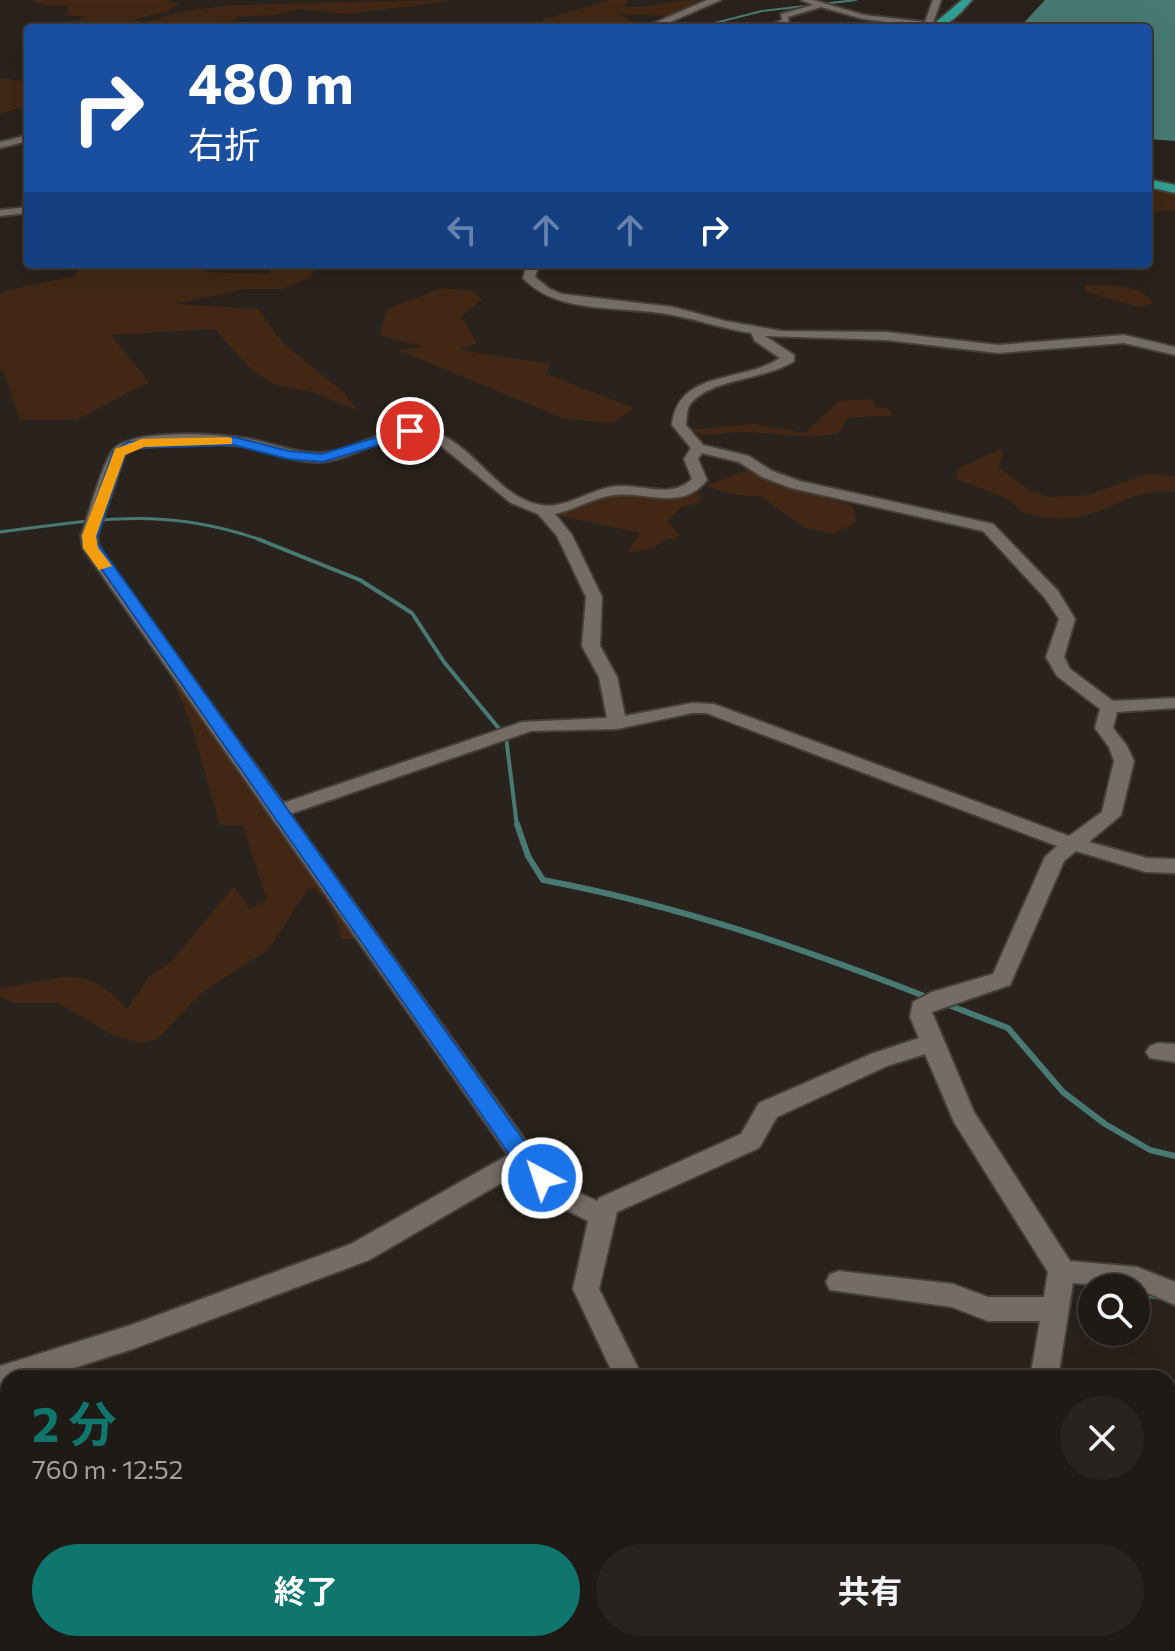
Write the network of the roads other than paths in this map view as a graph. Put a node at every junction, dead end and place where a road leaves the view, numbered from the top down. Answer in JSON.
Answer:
{"nodes":[{"id":1,"x":717,"y":0,"type":"edge"},
{"id":2,"x":937,"y":0,"type":"edge"},
{"id":3,"x":967,"y":0,"type":"edge"},
{"id":4,"x":812,"y":3,"type":"edge"},
{"id":5,"x":659,"y":24,"type":"edge"},
{"id":6,"x":779,"y":24,"type":"edge"},
{"id":7,"x":916,"y":24,"type":"edge"},
{"id":8,"x":933,"y":24,"type":"edge"},
{"id":9,"x":936,"y":24,"type":"edge"},
{"id":10,"x":24,"y":139,"type":"edge"},
{"id":11,"x":0,"y":145,"type":"edge"},
{"id":12,"x":1152,"y":184,"type":"edge"},
{"id":13,"x":1175,"y":189,"type":"edge"},
{"id":14,"x":24,"y":210,"type":"edge"},
{"id":15,"x":0,"y":213,"type":"edge"},
{"id":16,"x":532,"y":268,"type":"edge"},
{"id":17,"x":757,"y":332,"type":"junction"},
{"id":18,"x":1175,"y":351,"type":"edge"},
{"id":19,"x":698,"y":448,"type":"junction"},
{"id":20,"x":543,"y":510,"type":"junction"},
{"id":21,"x":1175,"y":703,"type":"edge"},
{"id":22,"x":1109,"y":707,"type":"junction"},
{"id":23,"x":617,"y":723,"type":"junction"},
{"id":24,"x":279,"y":811,"type":"junction"},
{"id":25,"x":1073,"y":843,"type":"junction"},
{"id":26,"x":1175,"y":866,"type":"edge"},
{"id":27,"x":934,"y":1042,"type":"junction"},
{"id":28,"x":524,"y":1158,"type":"junction"},
{"id":29,"x":602,"y":1216,"type":"junction"},
{"id":30,"x":1062,"y":1271,"type":"junction"},
{"id":31,"x":839,"y":1282,"type":"dead end"},
{"id":32,"x":1175,"y":1294,"type":"edge"},
{"id":33,"x":1055,"y":1309,"type":"junction"},
{"id":34,"x":28,"y":1370,"type":"edge"},
{"id":35,"x":625,"y":1370,"type":"edge"},
{"id":36,"x":1045,"y":1370,"type":"edge"}],
"edges":[{"from":1,"to":5,"type":"street"},
{"from":2,"to":8,"type":"street"},
{"from":3,"to":9,"type":"main road"},
{"from":4,"to":6,"type":"street"},
{"from":4,"to":7,"type":"street"},
{"from":10,"to":11,"type":"street"},
{"from":12,"to":13,"type":"main road"},
{"from":14,"to":15,"type":"street"},
{"from":16,"to":17,"type":"street"},
{"from":17,"to":18,"type":"street"},
{"from":17,"to":19,"type":"street"},
{"from":19,"to":20,"type":"street"},
{"from":19,"to":22,"type":"street"},
{"from":20,"to":23,"type":"street"},
{"from":20,"to":24,"type":"street"},
{"from":21,"to":22,"type":"street"},
{"from":22,"to":25,"type":"street"},
{"from":23,"to":24,"type":"street"},
{"from":23,"to":25,"type":"street"},
{"from":24,"to":28,"type":"street"},
{"from":25,"to":26,"type":"street"},
{"from":25,"to":27,"type":"street"},
{"from":27,"to":29,"type":"street"},
{"from":27,"to":30,"type":"street"},
{"from":28,"to":29,"type":"street"},
{"from":28,"to":34,"type":"street"},
{"from":29,"to":35,"type":"street"},
{"from":30,"to":32,"type":"street"},
{"from":30,"to":33,"type":"street"},
{"from":31,"to":33,"type":"street"},
{"from":33,"to":36,"type":"street"}]}
